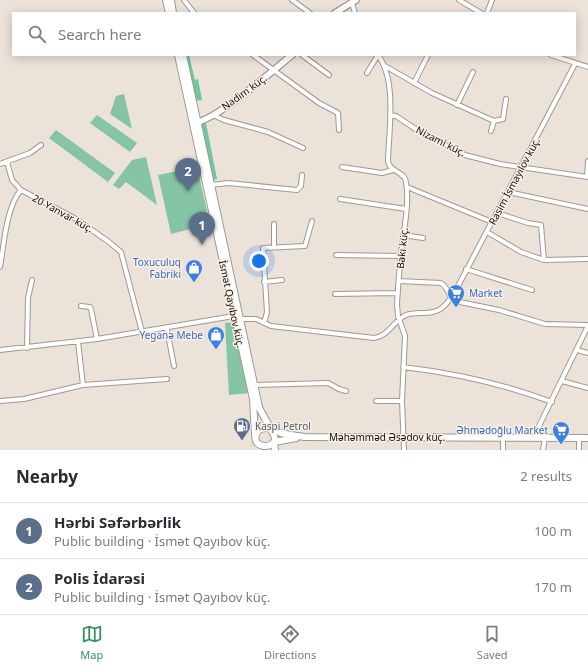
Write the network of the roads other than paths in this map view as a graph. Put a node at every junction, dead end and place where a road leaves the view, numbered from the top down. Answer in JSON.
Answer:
{"nodes":[{"id":1,"x":166,"y":0,"type":"edge"},
{"id":2,"x":171,"y":0,"type":"edge"},
{"id":3,"x":184,"y":0,"type":"edge"},
{"id":4,"x":292,"y":0,"type":"edge"},
{"id":5,"x":344,"y":0,"type":"edge"},
{"id":6,"x":460,"y":0,"type":"edge"},
{"id":7,"x":492,"y":0,"type":"edge"},
{"id":8,"x":354,"y":1,"type":"edge"},
{"id":9,"x":344,"y":7,"type":"junction"},
{"id":10,"x":169,"y":12,"type":"edge"},
{"id":11,"x":174,"y":12,"type":"edge"},
{"id":12,"x":193,"y":12,"type":"edge"},
{"id":13,"x":309,"y":12,"type":"edge"},
{"id":14,"x":336,"y":12,"type":"edge"},
{"id":15,"x":355,"y":12,"type":"edge"},
{"id":16,"x":479,"y":12,"type":"edge"},
{"id":17,"x":487,"y":12,"type":"edge"},
{"id":18,"x":178,"y":56,"type":"edge"},
{"id":19,"x":183,"y":56,"type":"edge"},
{"id":20,"x":254,"y":56,"type":"edge"},
{"id":21,"x":291,"y":56,"type":"edge"},
{"id":22,"x":303,"y":56,"type":"edge"},
{"id":23,"x":377,"y":56,"type":"edge"},
{"id":24,"x":379,"y":56,"type":"edge"},
{"id":25,"x":428,"y":56,"type":"edge"},
{"id":26,"x":554,"y":56,"type":"edge"},
{"id":27,"x":575,"y":64,"type":"junction"},
{"id":28,"x":385,"y":66,"type":"junction"},
{"id":29,"x":588,"y":68,"type":"edge"},
{"id":30,"x":273,"y":70,"type":"junction"},
{"id":31,"x":473,"y":72,"type":"dead end"},
{"id":32,"x":367,"y":73,"type":"dead end"},
{"id":33,"x":329,"y":75,"type":"dead end"},
{"id":34,"x":414,"y":83,"type":"junction"},
{"id":35,"x":506,"y":99,"type":"dead end"},
{"id":36,"x":457,"y":105,"type":"junction"},
{"id":37,"x":212,"y":115,"type":"junction"},
{"id":38,"x":390,"y":115,"type":"junction"},
{"id":39,"x":494,"y":121,"type":"junction"},
{"id":40,"x":195,"y":123,"type":"junction"},
{"id":41,"x":339,"y":130,"type":"dead end"},
{"id":42,"x":491,"y":131,"type":"dead end"},
{"id":43,"x":41,"y":145,"type":"dead end"},
{"id":44,"x":303,"y":148,"type":"dead end"},
{"id":45,"x":588,"y":161,"type":"edge"},
{"id":46,"x":7,"y":162,"type":"junction"},
{"id":47,"x":0,"y":164,"type":"edge"},
{"id":48,"x":342,"y":167,"type":"dead end"},
{"id":49,"x":521,"y":167,"type":"junction"},
{"id":50,"x":393,"y":170,"type":"junction"},
{"id":51,"x":302,"y":175,"type":"dead end"},
{"id":52,"x":588,"y":177,"type":"edge"},
{"id":53,"x":211,"y":185,"type":"junction"},
{"id":54,"x":407,"y":187,"type":"junction"},
{"id":55,"x":21,"y":190,"type":"junction"},
{"id":56,"x":508,"y":192,"type":"junction"},
{"id":57,"x":340,"y":199,"type":"dead end"},
{"id":58,"x":406,"y":209,"type":"junction"},
{"id":59,"x":588,"y":209,"type":"edge"},
{"id":60,"x":497,"y":213,"type":"junction"},
{"id":61,"x":312,"y":221,"type":"dead end"},
{"id":62,"x":492,"y":222,"type":"junction"},
{"id":63,"x":274,"y":224,"type":"dead end"},
{"id":64,"x":487,"y":232,"type":"junction"},
{"id":65,"x":403,"y":235,"type":"junction"},
{"id":66,"x":423,"y":238,"type":"dead end"},
{"id":67,"x":274,"y":246,"type":"junction"},
{"id":68,"x":336,"y":255,"type":"dead end"},
{"id":69,"x":400,"y":256,"type":"junction"},
{"id":70,"x":588,"y":259,"type":"edge"},
{"id":71,"x":544,"y":260,"type":"junction"},
{"id":72,"x":0,"y":266,"type":"edge"},
{"id":73,"x":466,"y":269,"type":"junction"},
{"id":74,"x":32,"y":280,"type":"dead end"},
{"id":75,"x":282,"y":280,"type":"dead end"},
{"id":76,"x":399,"y":281,"type":"junction"},
{"id":77,"x":264,"y":282,"type":"junction"},
{"id":78,"x":532,"y":290,"type":"dead end"},
{"id":79,"x":398,"y":293,"type":"junction"},
{"id":80,"x":335,"y":294,"type":"dead end"},
{"id":81,"x":450,"y":298,"type":"junction"},
{"id":82,"x":81,"y":306,"type":"dead end"},
{"id":83,"x":237,"y":318,"type":"junction"},
{"id":84,"x":399,"y":319,"type":"junction"},
{"id":85,"x":264,"y":323,"type":"junction"},
{"id":86,"x":588,"y":326,"type":"edge"},
{"id":87,"x":167,"y":329,"type":"junction"},
{"id":88,"x":142,"y":332,"type":"junction"},
{"id":89,"x":97,"y":339,"type":"junction"},
{"id":90,"x":78,"y":342,"type":"junction"},
{"id":91,"x":27,"y":348,"type":"junction"},
{"id":92,"x":0,"y":350,"type":"edge"},
{"id":93,"x":576,"y":350,"type":"junction"},
{"id":94,"x":588,"y":352,"type":"edge"},
{"id":95,"x":174,"y":366,"type":"dead end"},
{"id":96,"x":403,"y":367,"type":"junction"},
{"id":97,"x":168,"y":379,"type":"dead end"},
{"id":98,"x":562,"y":381,"type":"junction"},
{"id":99,"x":83,"y":385,"type":"junction"},
{"id":100,"x":255,"y":385,"type":"junction"},
{"id":101,"x":588,"y":388,"type":"edge"},
{"id":102,"x":346,"y":391,"type":"dead end"},
{"id":103,"x":376,"y":401,"type":"dead end"},
{"id":104,"x":402,"y":401,"type":"junction"},
{"id":105,"x":0,"y":402,"type":"edge"},
{"id":106,"x":552,"y":402,"type":"junction"},
{"id":107,"x":271,"y":430,"type":"junction"},
{"id":108,"x":305,"y":437,"type":"junction"},
{"id":109,"x":403,"y":437,"type":"junction"},
{"id":110,"x":503,"y":437,"type":"junction"},
{"id":111,"x":536,"y":438,"type":"junction"},
{"id":112,"x":545,"y":438,"type":"junction"},
{"id":113,"x":579,"y":438,"type":"junction"},
{"id":114,"x":588,"y":438,"type":"edge"},
{"id":115,"x":256,"y":440,"type":"junction"},
{"id":116,"x":274,"y":442,"type":"junction"},
{"id":117,"x":503,"y":449,"type":"edge"},
{"id":118,"x":261,"y":450,"type":"edge"},
{"id":119,"x":274,"y":450,"type":"edge"},
{"id":120,"x":404,"y":450,"type":"edge"},
{"id":121,"x":543,"y":450,"type":"edge"},
{"id":122,"x":579,"y":450,"type":"edge"}],
"edges":[{"from":1,"to":10,"type":"main road"},
{"from":2,"to":11,"type":"main road"},
{"from":3,"to":12,"type":"street"},
{"from":4,"to":13,"type":"street"},
{"from":5,"to":9,"type":"main road"},
{"from":6,"to":16,"type":"street"},
{"from":7,"to":17,"type":"street"},
{"from":8,"to":9,"type":"main road"},
{"from":8,"to":15,"type":"street"},
{"from":9,"to":14,"type":"main road"},
{"from":18,"to":40,"type":"main road","name":"İsmət Qayıbov küç."},
{"from":19,"to":40,"type":"main road","name":"İsmət Qayıbov küç."},
{"from":20,"to":30,"type":"street"},
{"from":21,"to":30,"type":"main road","name":"Nadim küç."},
{"from":22,"to":33,"type":"street"},
{"from":23,"to":32,"type":"street"},
{"from":24,"to":28,"type":"street"},
{"from":25,"to":34,"type":"street"},
{"from":26,"to":27,"type":"street"},
{"from":27,"to":29,"type":"street"},
{"from":27,"to":49,"type":"street","name":"Rasim İsmayılov küç."},
{"from":28,"to":34,"type":"street"},
{"from":28,"to":38,"type":"street"},
{"from":30,"to":37,"type":"main road","name":"Nadim küç."},
{"from":30,"to":41,"type":"street"},
{"from":31,"to":36,"type":"street"},
{"from":34,"to":36,"type":"street"},
{"from":35,"to":39,"type":"street"},
{"from":36,"to":39,"type":"street"},
{"from":37,"to":40,"type":"main road","name":"Nadim küç."},
{"from":37,"to":44,"type":"street"},
{"from":38,"to":49,"type":"street","name":"Nizami küç."},
{"from":38,"to":50,"type":"street"},
{"from":39,"to":42,"type":"street"},
{"from":40,"to":53,"type":"main road","name":"İsmət Qayıbov küç."},
{"from":40,"to":83,"type":"main road","name":"İsmət Qayıbov küç."},
{"from":43,"to":46,"type":"street"},
{"from":45,"to":52,"type":"street"},
{"from":46,"to":47,"type":"street"},
{"from":46,"to":55,"type":"street","name":"20 Yanvar küç."},
{"from":48,"to":50,"type":"street"},
{"from":49,"to":52,"type":"street","name":"Nizami küç."},
{"from":49,"to":56,"type":"street","name":"Rasim İsmayılov küç."},
{"from":50,"to":54,"type":"street"},
{"from":51,"to":53,"type":"street"},
{"from":53,"to":83,"type":"main road","name":"İsmət Qayıbov küç."},
{"from":54,"to":58,"type":"street","name":"Bakı küç."},
{"from":54,"to":62,"type":"street"},
{"from":55,"to":72,"type":"street"},
{"from":55,"to":88,"type":"street","name":"20 Yanvar küç."},
{"from":56,"to":59,"type":"street"},
{"from":56,"to":60,"type":"street","name":"Rasim İsmayılov küç."},
{"from":57,"to":58,"type":"street"},
{"from":58,"to":65,"type":"street","name":"Bakı küç."},
{"from":60,"to":62,"type":"street","name":"Rasim İsmayılov küç."},
{"from":60,"to":71,"type":"street"},
{"from":61,"to":67,"type":"street"},
{"from":62,"to":64,"type":"street","name":"Rasim İsmayılov küç."},
{"from":63,"to":67,"type":"street"},
{"from":64,"to":71,"type":"street"},
{"from":64,"to":73,"type":"street","name":"Rasim İsmayılov küç."},
{"from":65,"to":66,"type":"street"},
{"from":65,"to":69,"type":"street","name":"Bakı küç."},
{"from":67,"to":77,"type":"street"},
{"from":68,"to":69,"type":"street"},
{"from":69,"to":76,"type":"street","name":"Bakı küç."},
{"from":70,"to":71,"type":"street"},
{"from":73,"to":78,"type":"street"},
{"from":73,"to":81,"type":"street","name":"Rasim İsmayılov küç."},
{"from":74,"to":91,"type":"street"},
{"from":75,"to":77,"type":"street"},
{"from":76,"to":79,"type":"street","name":"Bakı küç."},
{"from":76,"to":81,"type":"street"},
{"from":77,"to":85,"type":"street"},
{"from":79,"to":80,"type":"street"},
{"from":79,"to":84,"type":"street","name":"Bakı küç."},
{"from":81,"to":84,"type":"street","name":"İsmət Qayıbov küç."},
{"from":81,"to":86,"type":"street"},
{"from":82,"to":89,"type":"street"},
{"from":83,"to":85,"type":"street","name":"İsmət Qayıbov küç."},
{"from":83,"to":87,"type":"street"},
{"from":83,"to":100,"type":"main road","name":"İsmət Qayıbov küç."},
{"from":83,"to":115,"type":"main road","name":"İsmət Qayıbov küç."},
{"from":84,"to":85,"type":"street","name":"İsmət Qayıbov küç."},
{"from":84,"to":96,"type":"street","name":"Bakı küç."},
{"from":86,"to":93,"type":"street"},
{"from":87,"to":88,"type":"street"},
{"from":87,"to":95,"type":"street"},
{"from":88,"to":89,"type":"street"},
{"from":89,"to":90,"type":"street"},
{"from":90,"to":91,"type":"street"},
{"from":90,"to":99,"type":"street"},
{"from":91,"to":92,"type":"street"},
{"from":93,"to":94,"type":"street"},
{"from":93,"to":98,"type":"street"},
{"from":96,"to":104,"type":"street","name":"Bakı küç."},
{"from":96,"to":106,"type":"street"},
{"from":97,"to":99,"type":"street"},
{"from":98,"to":101,"type":"street"},
{"from":98,"to":106,"type":"street"},
{"from":99,"to":105,"type":"street"},
{"from":100,"to":102,"type":"street"},
{"from":100,"to":107,"type":"main road","name":"İsmət Qayıbov küç."},
{"from":103,"to":104,"type":"street"},
{"from":104,"to":109,"type":"street","name":"Bakı küç."},
{"from":106,"to":111,"type":"street"},
{"from":107,"to":108,"type":"main road"},
{"from":107,"to":115,"type":"main road"},
{"from":107,"to":116,"type":"main road"},
{"from":108,"to":109,"type":"main road","name":"Məhəmməd Əsədov küç."},
{"from":108,"to":116,"type":"main road"},
{"from":109,"to":110,"type":"main road","name":"Məhəmməd Əsədov küç."},
{"from":109,"to":120,"type":"street","name":"Bakı küç."},
{"from":110,"to":111,"type":"main road","name":"Məhəmməd Əsədov küç."},
{"from":110,"to":117,"type":"street"},
{"from":111,"to":112,"type":"main road","name":"Məhəmməd Əsədov küç."},
{"from":112,"to":113,"type":"main road","name":"Məhəmməd Əsədov küç."},
{"from":112,"to":121,"type":"street"},
{"from":113,"to":114,"type":"main road","name":"Məhəmməd Əsədov küç."},
{"from":113,"to":122,"type":"street"},
{"from":115,"to":116,"type":"main road"},
{"from":115,"to":118,"type":"main road","name":"İsmət Qayıbov küç."},
{"from":116,"to":119,"type":"main road"}]}
